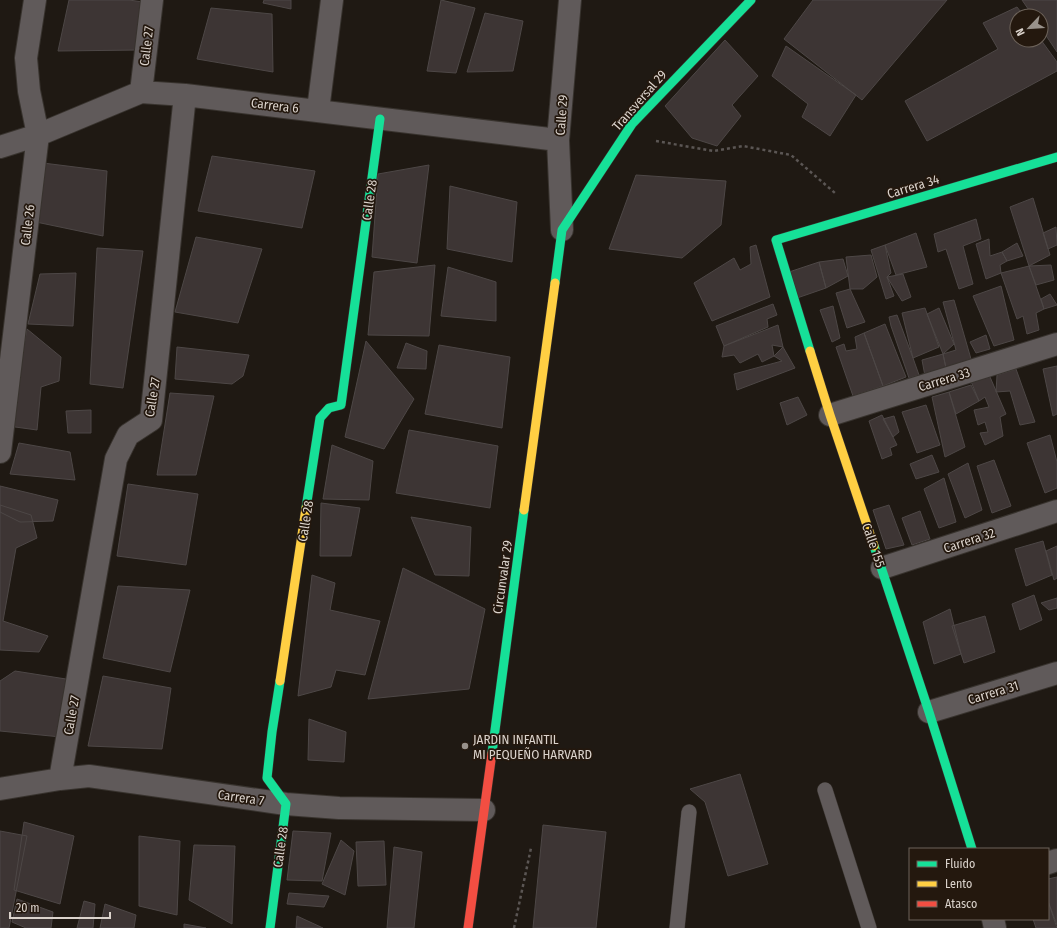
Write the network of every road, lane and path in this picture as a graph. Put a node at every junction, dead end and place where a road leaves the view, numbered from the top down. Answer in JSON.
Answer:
{"nodes":[{"id":1,"x":34,"y":0,"type":"edge"},
{"id":2,"x":152,"y":0,"type":"edge"},
{"id":3,"x":332,"y":0,"type":"edge"},
{"id":4,"x":570,"y":0,"type":"edge"},
{"id":5,"x":752,"y":0,"type":"edge"},
{"id":6,"x":141,"y":92,"type":"junction"},
{"id":7,"x":185,"y":95,"type":"junction"},
{"id":8,"x":318,"y":110,"type":"junction"},
{"id":9,"x":380,"y":119,"type":"junction"},
{"id":10,"x":38,"y":135,"type":"junction"},
{"id":11,"x":624,"y":135,"type":"junction"},
{"id":12,"x":558,"y":140,"type":"junction"},
{"id":13,"x":0,"y":147,"type":"edge"},
{"id":14,"x":1057,"y":157,"type":"edge"},
{"id":15,"x":862,"y":215,"type":"junction"},
{"id":16,"x":562,"y":230,"type":"junction"},
{"id":17,"x":776,"y":240,"type":"joint"},
{"id":18,"x":1057,"y":344,"type":"edge"},
{"id":19,"x":830,"y":415,"type":"junction"},
{"id":20,"x":0,"y":452,"type":"edge"},
{"id":21,"x":1057,"y":511,"type":"edge"},
{"id":22,"x":882,"y":568,"type":"junction"},
{"id":23,"x":1057,"y":673,"type":"edge"},
{"id":24,"x":929,"y":712,"type":"junction"},
{"id":25,"x":60,"y":779,"type":"junction"},
{"id":26,"x":0,"y":789,"type":"edge"},
{"id":27,"x":825,"y":790,"type":"dead end"},
{"id":28,"x":286,"y":804,"type":"junction"},
{"id":29,"x":484,"y":810,"type":"junction"},
{"id":30,"x":689,"y":812,"type":"dead end"},
{"id":31,"x":531,"y":848,"type":"dead end"},
{"id":32,"x":972,"y":848,"type":"edge"},
{"id":33,"x":270,"y":928,"type":"edge"},
{"id":34,"x":468,"y":928,"type":"edge"},
{"id":35,"x":514,"y":928,"type":"edge"},
{"id":36,"x":677,"y":928,"type":"edge"},
{"id":37,"x":869,"y":928,"type":"edge"}],
"edges":[{"from":1,"to":10,"type":"street","name":"Calle 26"},
{"from":2,"to":6,"type":"street","name":"Calle 27"},
{"from":3,"to":8,"type":"street"},
{"from":4,"to":12,"type":"street","name":"Calle 29"},
{"from":5,"to":11,"type":"street","name":"Transversal 29"},
{"from":6,"to":7,"type":"street","name":"Carrera 6"},
{"from":6,"to":10,"type":"street","name":"Carrera 6"},
{"from":7,"to":8,"type":"street","name":"Carrera 6"},
{"from":7,"to":25,"type":"street","name":"Calle 27"},
{"from":8,"to":9,"type":"street","name":"Carrera 6"},
{"from":9,"to":12,"type":"street","name":"Carrera 6"},
{"from":9,"to":28,"type":"street","name":"Calle 28"},
{"from":10,"to":13,"type":"street","name":"Carrera 6"},
{"from":10,"to":20,"type":"street","name":"Calle 26"},
{"from":11,"to":15,"type":"path"},
{"from":11,"to":16,"type":"street","name":"Transversal 29"},
{"from":12,"to":16,"type":"street","name":"Calle 29"},
{"from":14,"to":15,"type":"street","name":"Carrera 34"},
{"from":15,"to":17,"type":"street","name":"Carrera 34"},
{"from":16,"to":29,"type":"street","name":"Circunvalar 29"},
{"from":17,"to":19,"type":"street","name":"Calle 155"},
{"from":18,"to":19,"type":"street","name":"Carrera 33"},
{"from":19,"to":22,"type":"street","name":"Calle 155"},
{"from":21,"to":22,"type":"street","name":"Carrera 32"},
{"from":22,"to":24,"type":"street","name":"Calle 155"},
{"from":23,"to":24,"type":"street","name":"Carrera 31"},
{"from":24,"to":32,"type":"street","name":"Calle 155"},
{"from":25,"to":26,"type":"street","name":"Carrera 7"},
{"from":25,"to":28,"type":"street","name":"Carrera 7"},
{"from":27,"to":37,"type":"lane"},
{"from":28,"to":29,"type":"street","name":"Carrera 7"},
{"from":28,"to":33,"type":"street","name":"Calle 28"},
{"from":29,"to":34,"type":"street","name":"Circunvalar 29"},
{"from":30,"to":36,"type":"lane"},
{"from":31,"to":35,"type":"path"}]}
